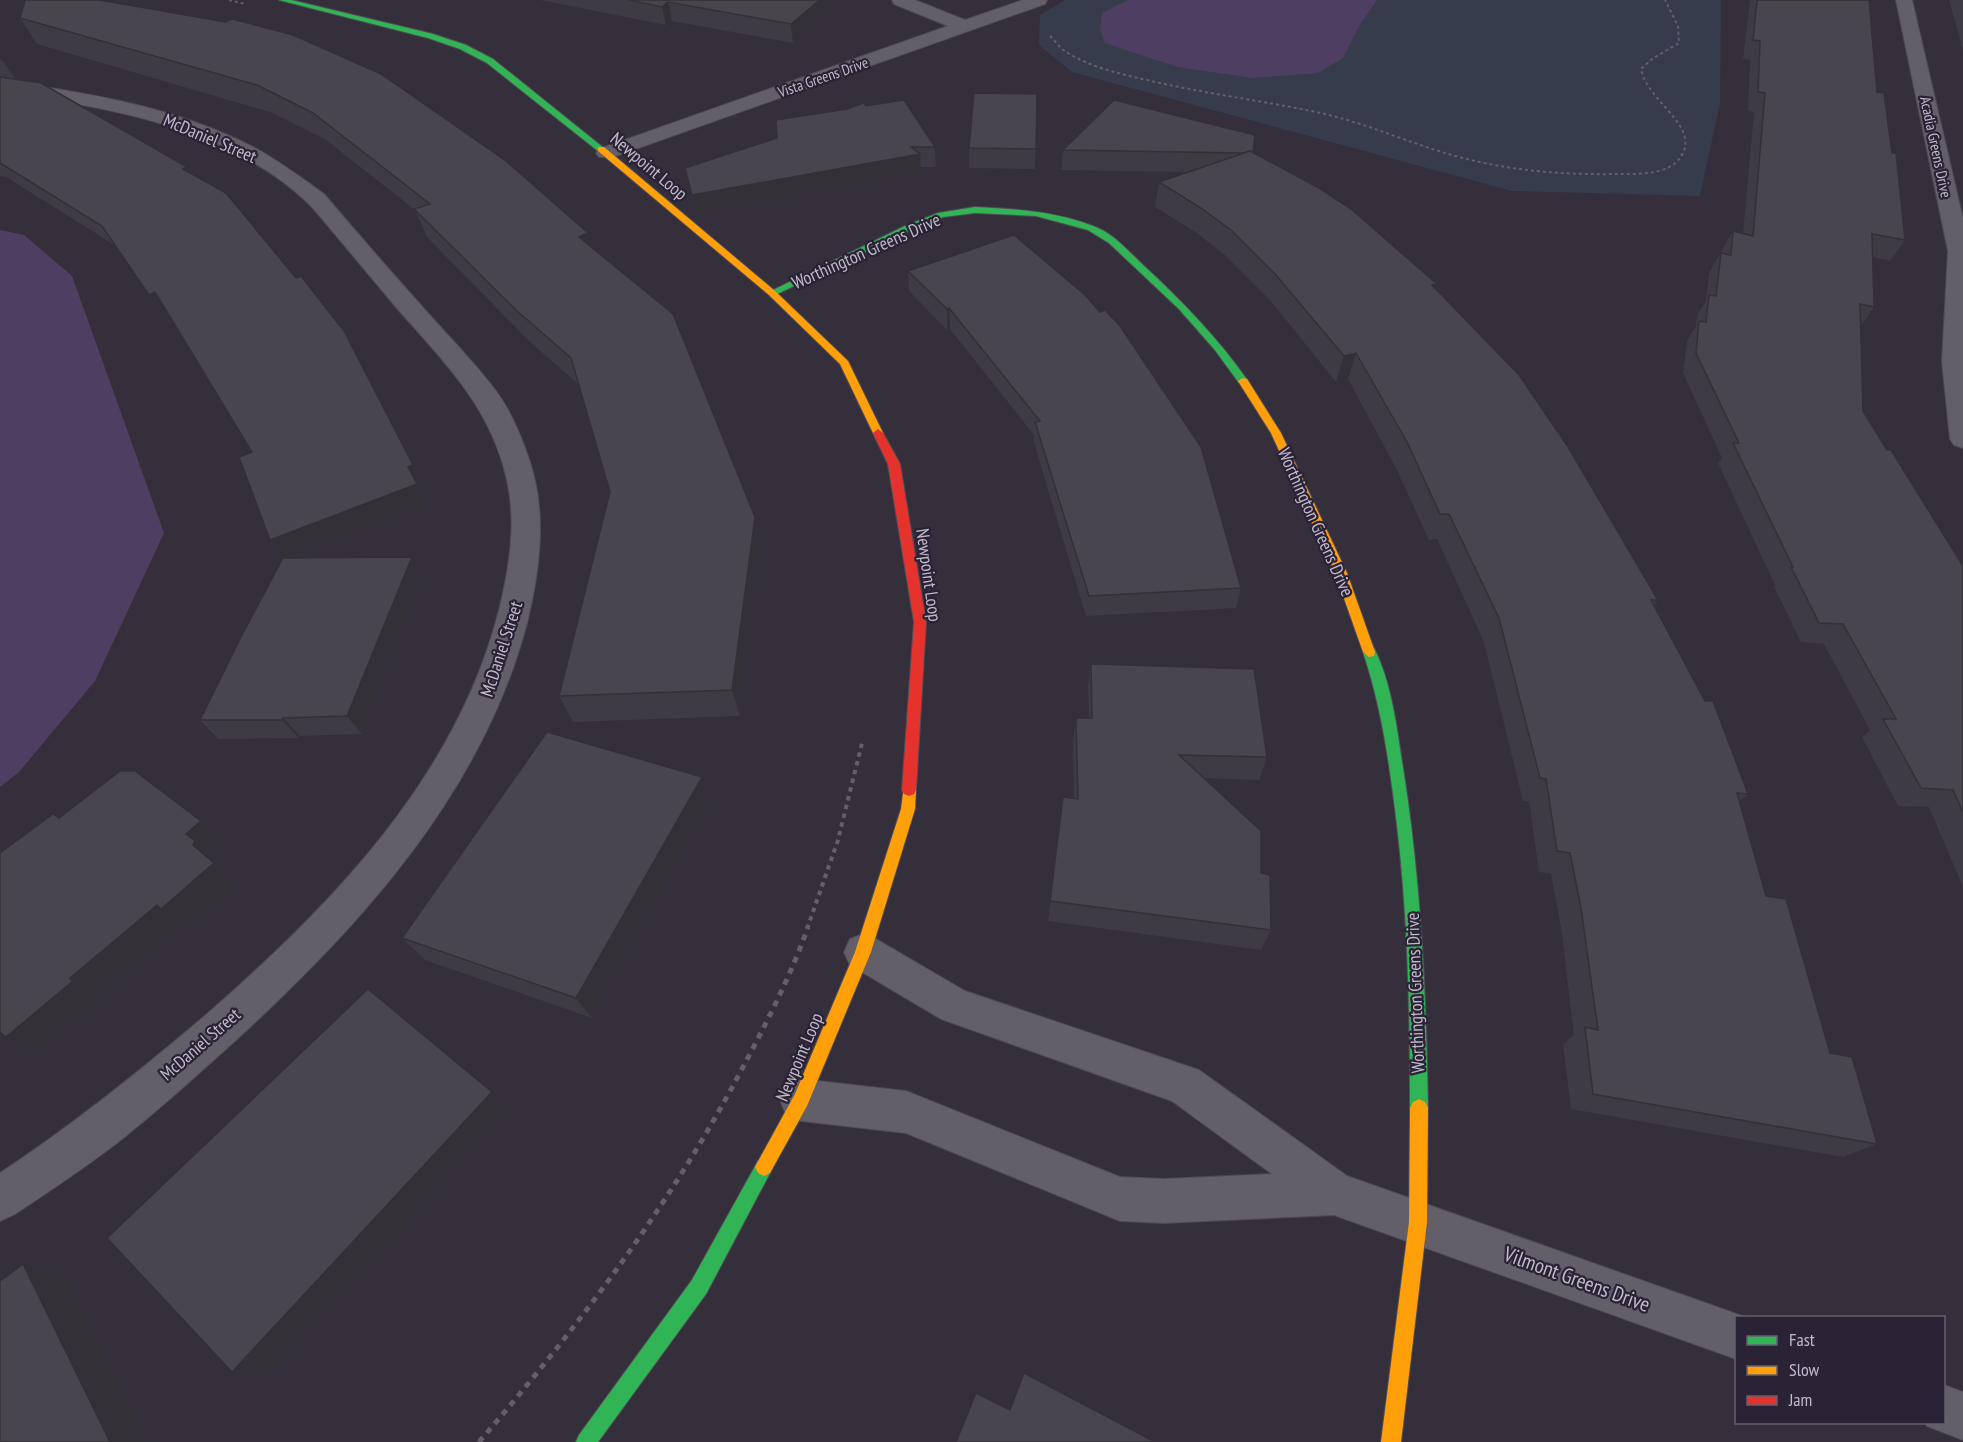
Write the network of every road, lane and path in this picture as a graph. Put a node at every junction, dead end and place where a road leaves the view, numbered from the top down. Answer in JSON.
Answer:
{"nodes":[{"id":1,"x":229,"y":0,"type":"edge"},
{"id":2,"x":282,"y":0,"type":"edge"},
{"id":3,"x":900,"y":0,"type":"edge"},
{"id":4,"x":1039,"y":0,"type":"edge"},
{"id":5,"x":1665,"y":0,"type":"edge"},
{"id":6,"x":1904,"y":0,"type":"edge"},
{"id":7,"x":250,"y":5,"type":"dead end"},
{"id":8,"x":966,"y":27,"type":"junction"},
{"id":9,"x":1050,"y":33,"type":"dead end"},
{"id":10,"x":0,"y":86,"type":"edge"},
{"id":11,"x":606,"y":153,"type":"junction"},
{"id":12,"x":772,"y":293,"type":"junction"},
{"id":13,"x":1963,"y":439,"type":"edge"},
{"id":14,"x":863,"y":735,"type":"dead end"},
{"id":15,"x":863,"y":952,"type":"junction"},
{"id":16,"x":801,"y":1100,"type":"junction"},
{"id":17,"x":1334,"y":1193,"type":"junction"},
{"id":18,"x":0,"y":1199,"type":"edge"},
{"id":19,"x":1419,"y":1222,"type":"junction"},
{"id":20,"x":1735,"y":1334,"type":"edge"},
{"id":21,"x":1945,"y":1409,"type":"edge"},
{"id":22,"x":1963,"y":1416,"type":"edge"},
{"id":23,"x":479,"y":1442,"type":"edge"},
{"id":24,"x":586,"y":1442,"type":"edge"},
{"id":25,"x":1391,"y":1442,"type":"edge"}],
"edges":[{"from":1,"to":7,"type":"path"},
{"from":2,"to":11,"type":"street","name":"Newpoint Loop"},
{"from":3,"to":8,"type":"street"},
{"from":4,"to":8,"type":"street","name":"Vista Greens Drive"},
{"from":5,"to":9,"type":"path"},
{"from":6,"to":13,"type":"street","name":"Acadia Greens Drive"},
{"from":8,"to":11,"type":"street","name":"Vista Greens Drive"},
{"from":10,"to":18,"type":"street","name":"McDaniel Street"},
{"from":11,"to":12,"type":"street","name":"Newpoint Loop"},
{"from":12,"to":15,"type":"street","name":"Newpoint Loop"},
{"from":12,"to":19,"type":"street","name":"Worthington Greens Drive"},
{"from":14,"to":23,"type":"path"},
{"from":15,"to":16,"type":"street","name":"Newpoint Loop"},
{"from":15,"to":17,"type":"street"},
{"from":16,"to":17,"type":"street"},
{"from":16,"to":24,"type":"street","name":"Newpoint Loop"},
{"from":17,"to":19,"type":"street"},
{"from":19,"to":20,"type":"street","name":"Vilmont Greens Drive"},
{"from":19,"to":25,"type":"street","name":"Worthington Greens Drive"},
{"from":21,"to":22,"type":"street"}]}
